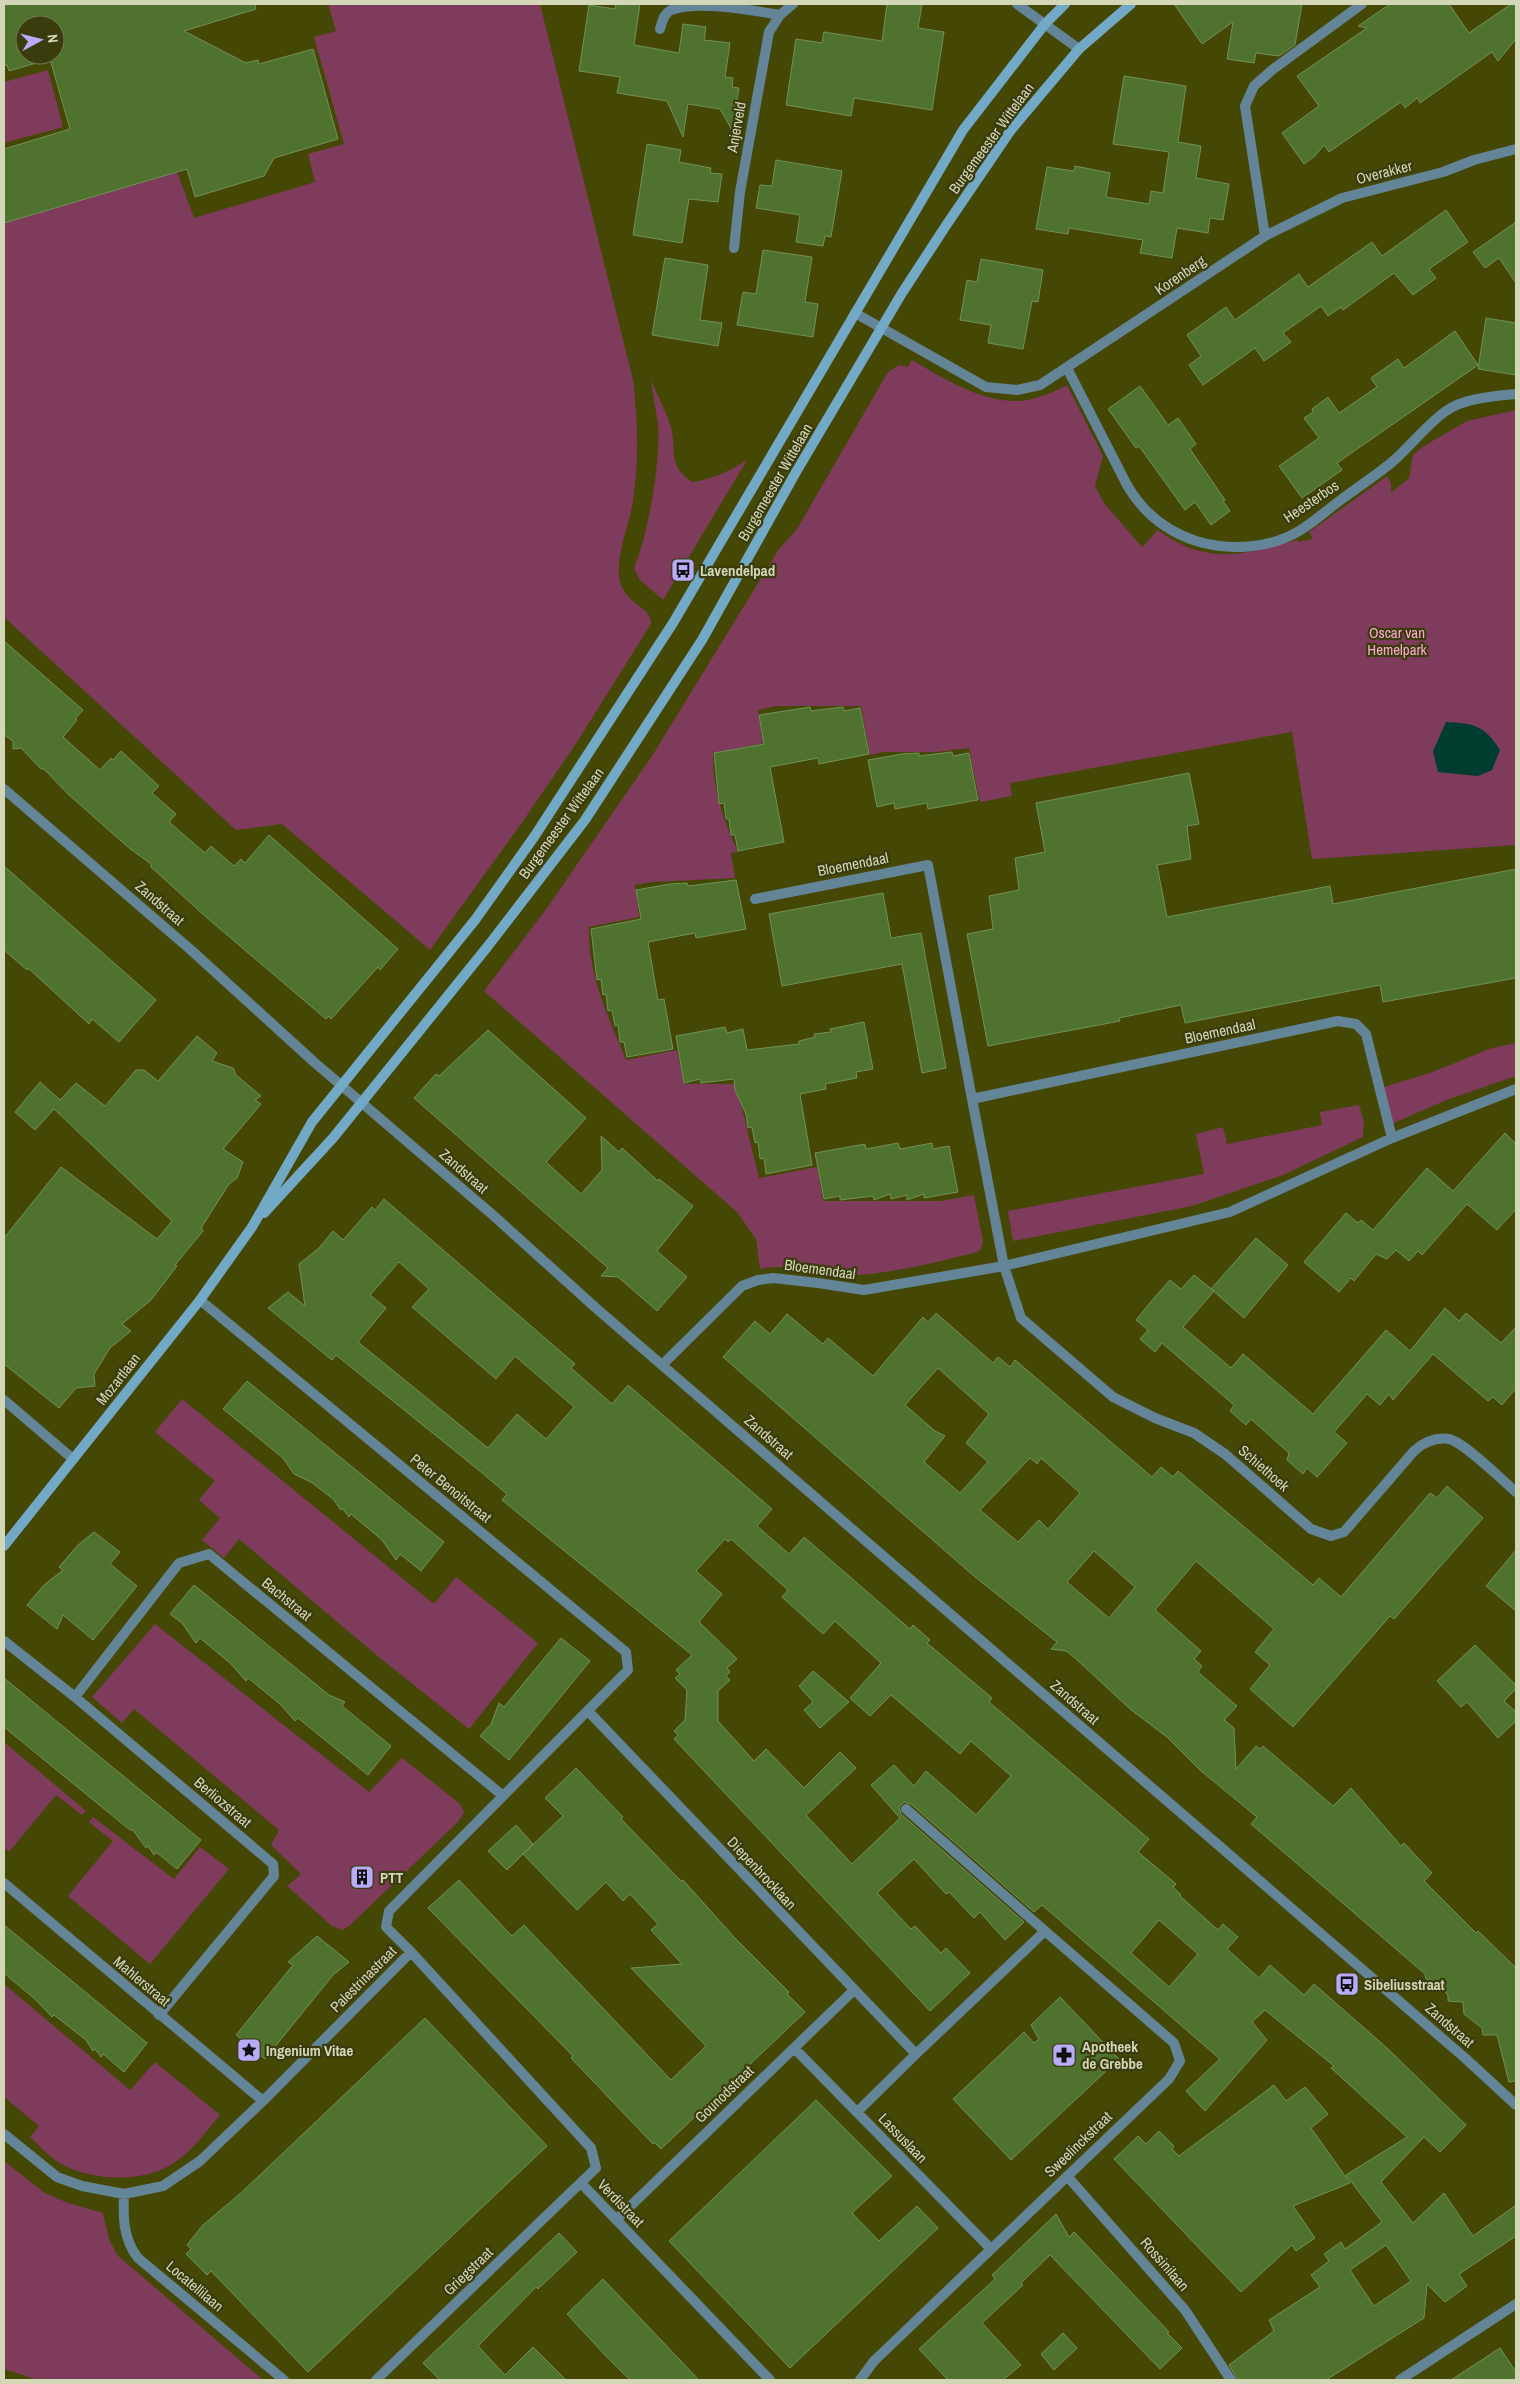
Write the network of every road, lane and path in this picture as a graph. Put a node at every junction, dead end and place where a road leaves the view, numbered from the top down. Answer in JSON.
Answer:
{"nodes":[{"id":1,"x":793,"y":4,"type":"edge"},
{"id":2,"x":1018,"y":4,"type":"edge"},
{"id":3,"x":1065,"y":4,"type":"edge"},
{"id":4,"x":1130,"y":4,"type":"edge"},
{"id":5,"x":1362,"y":4,"type":"edge"},
{"id":6,"x":780,"y":15,"type":"junction"},
{"id":7,"x":1045,"y":24,"type":"junction"},
{"id":8,"x":660,"y":29,"type":"dead end"},
{"id":9,"x":1078,"y":49,"type":"junction"},
{"id":10,"x":1516,"y":149,"type":"edge"},
{"id":11,"x":1265,"y":236,"type":"junction"},
{"id":12,"x":734,"y":248,"type":"dead end"},
{"id":13,"x":855,"y":313,"type":"junction"},
{"id":14,"x":881,"y":328,"type":"junction"},
{"id":15,"x":1067,"y":368,"type":"junction"},
{"id":16,"x":1516,"y":394,"type":"edge"},
{"id":17,"x":4,"y":789,"type":"edge"},
{"id":18,"x":755,"y":899,"type":"dead end"},
{"id":19,"x":342,"y":1085,"type":"junction"},
{"id":20,"x":1516,"y":1089,"type":"edge"},
{"id":21,"x":972,"y":1099,"type":"junction"},
{"id":22,"x":362,"y":1102,"type":"junction"},
{"id":23,"x":1392,"y":1138,"type":"junction"},
{"id":24,"x":252,"y":1227,"type":"junction"},
{"id":25,"x":1004,"y":1266,"type":"junction"},
{"id":26,"x":200,"y":1300,"type":"junction"},
{"id":27,"x":662,"y":1364,"type":"junction"},
{"id":28,"x":4,"y":1400,"type":"edge"},
{"id":29,"x":74,"y":1459,"type":"junction"},
{"id":30,"x":1516,"y":1492,"type":"edge"},
{"id":31,"x":4,"y":1546,"type":"edge"},
{"id":32,"x":4,"y":1641,"type":"edge"},
{"id":33,"x":75,"y":1697,"type":"junction"},
{"id":34,"x":588,"y":1711,"type":"junction"},
{"id":35,"x":502,"y":1795,"type":"junction"},
{"id":36,"x":906,"y":1809,"type":"dead end"},
{"id":37,"x":4,"y":1883,"type":"edge"},
{"id":38,"x":1045,"y":1931,"type":"junction"},
{"id":39,"x":411,"y":1952,"type":"junction"},
{"id":40,"x":853,"y":1991,"type":"junction"},
{"id":41,"x":159,"y":2015,"type":"junction"},
{"id":42,"x":794,"y":2048,"type":"junction"},
{"id":43,"x":916,"y":2054,"type":"junction"},
{"id":44,"x":263,"y":2102,"type":"junction"},
{"id":45,"x":1516,"y":2105,"type":"edge"},
{"id":46,"x":857,"y":2112,"type":"junction"},
{"id":47,"x":4,"y":2134,"type":"edge"},
{"id":48,"x":1067,"y":2176,"type":"junction"},
{"id":49,"x":581,"y":2183,"type":"junction"},
{"id":50,"x":124,"y":2194,"type":"junction"},
{"id":51,"x":616,"y":2220,"type":"junction"},
{"id":52,"x":991,"y":2250,"type":"junction"},
{"id":53,"x":1516,"y":2304,"type":"edge"},
{"id":54,"x":865,"y":2378,"type":"edge"},
{"id":55,"x":284,"y":2380,"type":"edge"},
{"id":56,"x":376,"y":2380,"type":"edge"},
{"id":57,"x":770,"y":2380,"type":"edge"},
{"id":58,"x":1231,"y":2380,"type":"edge"},
{"id":59,"x":1400,"y":2380,"type":"edge"}],
"edges":[{"from":1,"to":6,"type":"street","name":"Anjerveld"},
{"from":2,"to":7,"type":"street"},
{"from":3,"to":7,"type":"street","name":"Burgemeester Wittelaan"},
{"from":4,"to":9,"type":"street","name":"Burgemeester Wittelaan"},
{"from":5,"to":11,"type":"street"},
{"from":6,"to":8,"type":"street"},
{"from":6,"to":12,"type":"street","name":"Anjerveld"},
{"from":7,"to":9,"type":"street"},
{"from":7,"to":13,"type":"street","name":"Burgemeester Wittelaan"},
{"from":9,"to":14,"type":"street","name":"Burgemeester Wittelaan"},
{"from":10,"to":11,"type":"street","name":"Overakker"},
{"from":11,"to":15,"type":"street","name":"Korenberg"},
{"from":13,"to":14,"type":"street","name":"Korenberg"},
{"from":13,"to":19,"type":"street","name":"Burgemeester Wittelaan"},
{"from":14,"to":15,"type":"street","name":"Korenberg"},
{"from":14,"to":22,"type":"street","name":"Burgemeester Wittelaan"},
{"from":15,"to":16,"type":"street","name":"Heesterbos"},
{"from":17,"to":19,"type":"street","name":"Zandstraat"},
{"from":18,"to":21,"type":"street","name":"Bloemendaal"},
{"from":19,"to":22,"type":"street","name":"Zandstraat"},
{"from":19,"to":24,"type":"street","name":"Mozartlaan"},
{"from":20,"to":23,"type":"street","name":"Bloemendaal"},
{"from":21,"to":23,"type":"street","name":"Bloemendaal"},
{"from":21,"to":25,"type":"street","name":"Bloemendaal"},
{"from":22,"to":24,"type":"street","name":"Mozartlaan"},
{"from":22,"to":27,"type":"street","name":"Zandstraat"},
{"from":23,"to":25,"type":"street","name":"Bloemendaal"},
{"from":24,"to":26,"type":"street","name":"Mozartlaan"},
{"from":25,"to":27,"type":"street","name":"Bloemendaal"},
{"from":25,"to":30,"type":"street","name":"Schiethoek"},
{"from":26,"to":29,"type":"street","name":"Mozartlaan"},
{"from":26,"to":34,"type":"street","name":"Peter Benoitstraat"},
{"from":27,"to":45,"type":"street","name":"Zandstraat"},
{"from":28,"to":29,"type":"street"},
{"from":29,"to":31,"type":"street","name":"Mozartlaan"},
{"from":32,"to":33,"type":"street","name":"Berliozstraat"},
{"from":33,"to":35,"type":"street","name":"Bachstraat"},
{"from":33,"to":41,"type":"street","name":"Berliozstraat"},
{"from":34,"to":35,"type":"street","name":"Palestrinastraat"},
{"from":34,"to":40,"type":"street","name":"Diepenbrocklaan"},
{"from":35,"to":39,"type":"street","name":"Palestrinastraat"},
{"from":36,"to":38,"type":"street"},
{"from":37,"to":41,"type":"street","name":"Mahlerstraat"},
{"from":38,"to":43,"type":"street"},
{"from":38,"to":48,"type":"street","name":"Sweelinckstraat"},
{"from":39,"to":44,"type":"street","name":"Palestrinastraat"},
{"from":39,"to":49,"type":"street","name":"Verdistraat"},
{"from":40,"to":42,"type":"street","name":"Gounodstraat"},
{"from":40,"to":43,"type":"street","name":"Diepenbrocklaan"},
{"from":41,"to":44,"type":"street","name":"Mahlerstraat"},
{"from":42,"to":46,"type":"street","name":"Lassuslaan"},
{"from":42,"to":51,"type":"street","name":"Gounodstraat"},
{"from":43,"to":46,"type":"street"},
{"from":44,"to":50,"type":"street","name":"Palestrinastraat"},
{"from":46,"to":52,"type":"street","name":"Lassuslaan"},
{"from":47,"to":50,"type":"street"},
{"from":48,"to":52,"type":"street","name":"Sweelinckstraat"},
{"from":48,"to":58,"type":"street","name":"Rossinilaan"},
{"from":49,"to":51,"type":"street","name":"Verdistraat"},
{"from":49,"to":56,"type":"street","name":"Griegstraat"},
{"from":50,"to":55,"type":"street","name":"Locatellilaan"},
{"from":51,"to":57,"type":"street","name":"Verdistraat"},
{"from":52,"to":54,"type":"street","name":"Sweelinckstraat"},
{"from":53,"to":59,"type":"street"}]}
